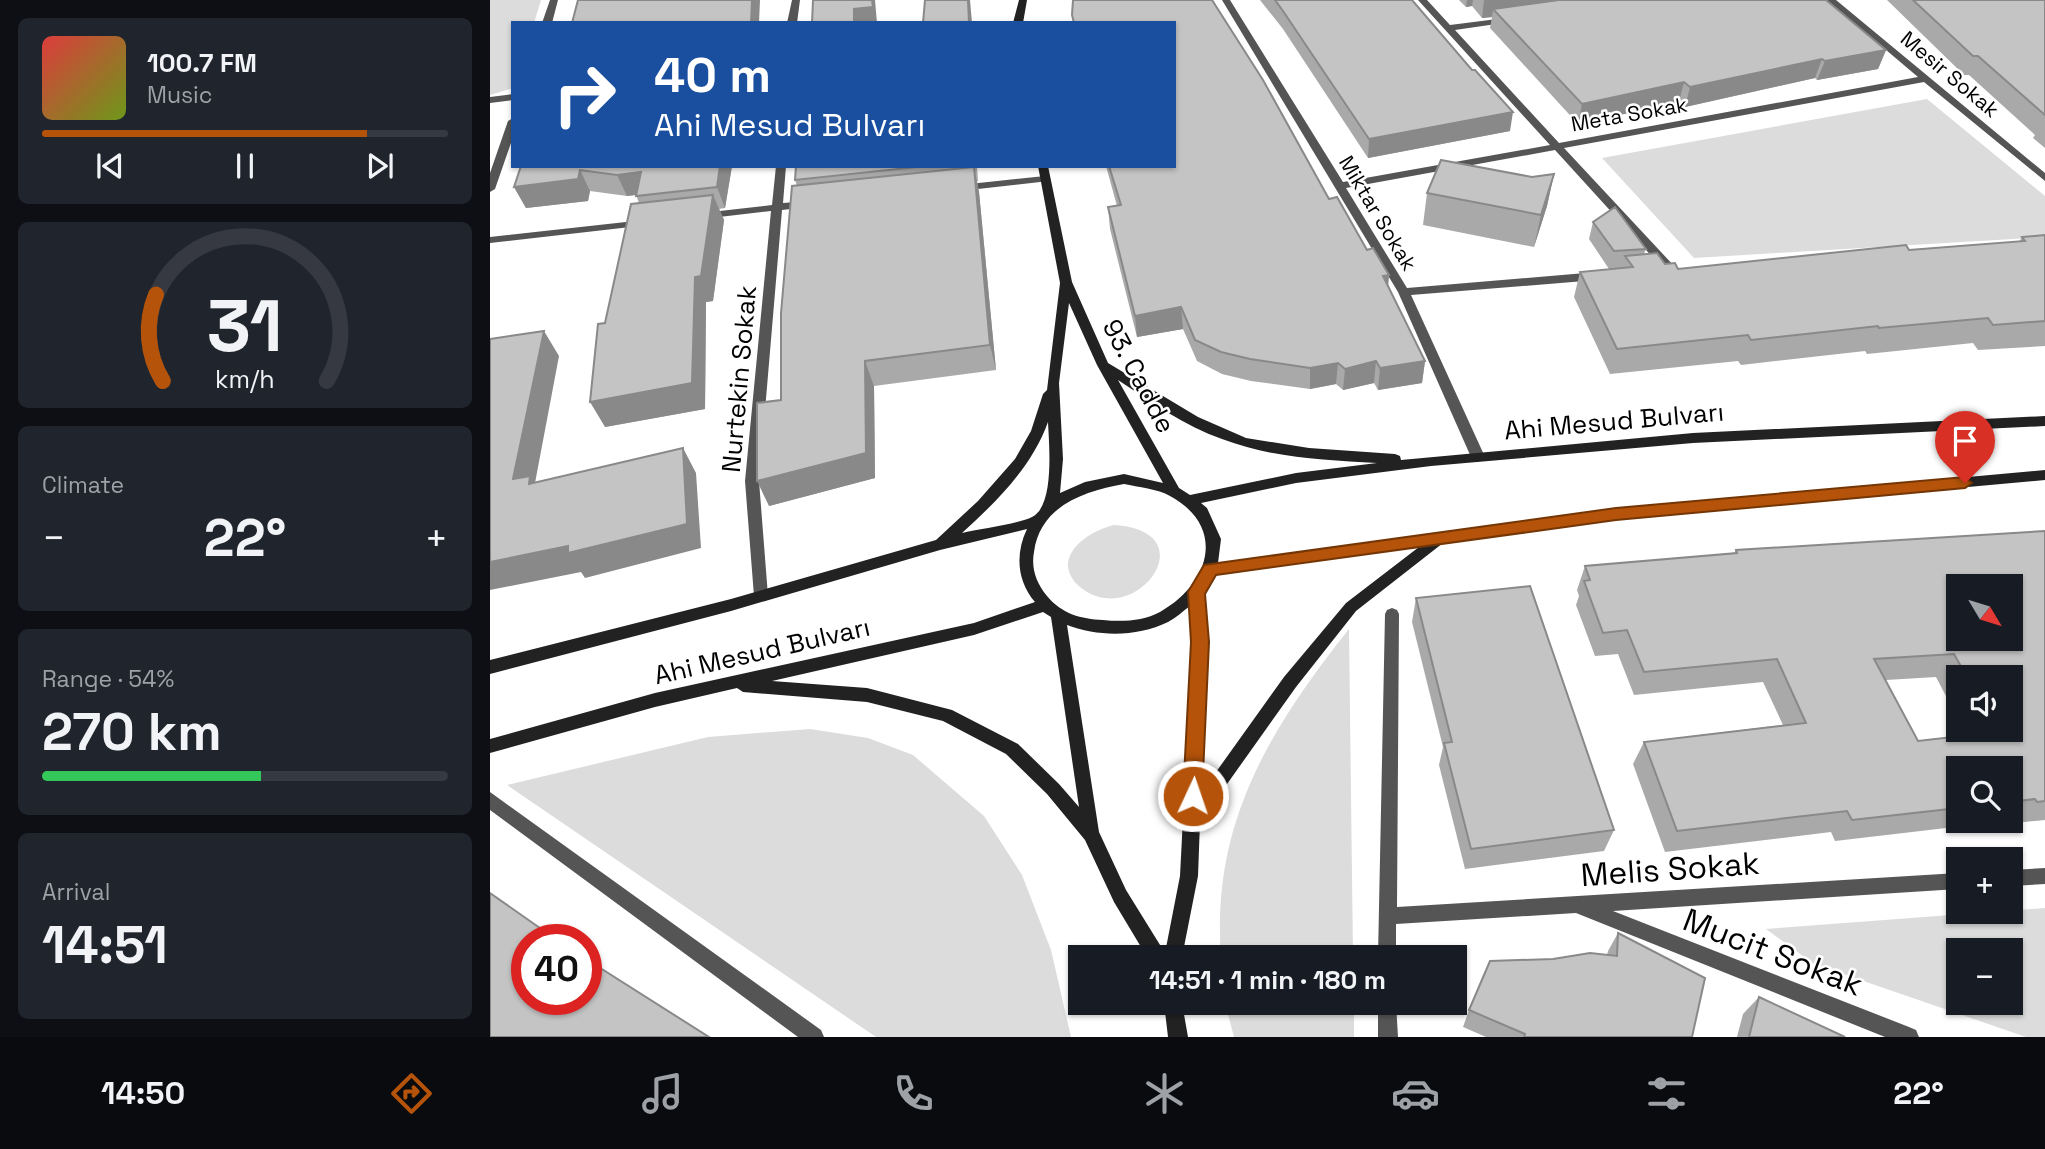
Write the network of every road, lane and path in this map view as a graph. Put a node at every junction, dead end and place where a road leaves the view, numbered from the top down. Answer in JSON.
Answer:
{"nodes":[{"id":1,"x":554,"y":0,"type":"edge"},
{"id":2,"x":796,"y":0,"type":"edge"},
{"id":3,"x":1023,"y":0,"type":"edge"},
{"id":4,"x":1226,"y":0,"type":"edge"},
{"id":5,"x":1422,"y":0,"type":"edge"},
{"id":6,"x":1831,"y":0,"type":"edge"},
{"id":7,"x":1517,"y":19,"type":"edge"},
{"id":8,"x":548,"y":21,"type":"edge"},
{"id":9,"x":792,"y":21,"type":"edge"},
{"id":10,"x":1018,"y":21,"type":"edge"},
{"id":11,"x":1448,"y":28,"type":"junction"},
{"id":12,"x":1926,"y":79,"type":"junction"},
{"id":13,"x":511,"y":97,"type":"edge"},
{"id":14,"x":490,"y":100,"type":"edge"},
{"id":15,"x":511,"y":127,"type":"edge"},
{"id":16,"x":1559,"y":147,"type":"junction"},
{"id":17,"x":780,"y":168,"type":"edge"},
{"id":18,"x":1043,"y":168,"type":"edge"},
{"id":19,"x":2045,"y":178,"type":"edge"},
{"id":20,"x":1045,"y":179,"type":"junction"},
{"id":21,"x":1340,"y":186,"type":"junction"},
{"id":22,"x":490,"y":189,"type":"edge"},
{"id":23,"x":952,"y":189,"type":"edge"},
{"id":24,"x":818,"y":203,"type":"edge"},
{"id":25,"x":778,"y":207,"type":"junction"},
{"id":26,"x":691,"y":217,"type":"edge"},
{"id":27,"x":651,"y":222,"type":"edge"},
{"id":28,"x":490,"y":240,"type":"edge"},
{"id":29,"x":1685,"y":269,"type":"edge"},
{"id":30,"x":1671,"y":270,"type":"junction"},
{"id":31,"x":1658,"y":271,"type":"edge"},
{"id":32,"x":1605,"y":275,"type":"edge"},
{"id":33,"x":1066,"y":282,"type":"junction"},
{"id":34,"x":1404,"y":292,"type":"junction"},
{"id":35,"x":1103,"y":365,"type":"junction"},
{"id":36,"x":1053,"y":383,"type":"junction"},
{"id":37,"x":2045,"y":421,"type":"edge"},
{"id":38,"x":1478,"y":457,"type":"junction"},
{"id":39,"x":1432,"y":461,"type":"junction"},
{"id":40,"x":2045,"y":475,"type":"edge"},
{"id":41,"x":1174,"y":489,"type":"junction"},
{"id":42,"x":1191,"y":500,"type":"junction"},
{"id":43,"x":1052,"y":506,"type":"junction"},
{"id":44,"x":1038,"y":521,"type":"junction"},
{"id":45,"x":1440,"y":537,"type":"junction"},
{"id":46,"x":940,"y":544,"type":"junction"},
{"id":47,"x":1210,"y":570,"type":"junction"},
{"id":48,"x":1197,"y":592,"type":"junction"},
{"id":49,"x":761,"y":596,"type":"junction"},
{"id":50,"x":1051,"y":610,"type":"junction"},
{"id":51,"x":1392,"y":614,"type":"dead end"},
{"id":52,"x":490,"y":667,"type":"edge"},
{"id":53,"x":727,"y":684,"type":"junction"},
{"id":54,"x":490,"y":746,"type":"edge"},
{"id":55,"x":490,"y":800,"type":"edge"},
{"id":56,"x":1191,"y":821,"type":"junction"},
{"id":57,"x":1091,"y":834,"type":"junction"},
{"id":58,"x":2045,"y":876,"type":"edge"},
{"id":59,"x":2023,"y":877,"type":"edge"},
{"id":60,"x":1946,"y":882,"type":"edge"},
{"id":61,"x":1578,"y":905,"type":"junction"},
{"id":62,"x":1386,"y":916,"type":"junction"},
{"id":63,"x":1150,"y":945,"type":"edge"},
{"id":64,"x":1175,"y":945,"type":"edge"},
{"id":65,"x":1387,"y":945,"type":"edge"},
{"id":66,"x":1175,"y":1015,"type":"edge"},
{"id":67,"x":1387,"y":1015,"type":"edge"},
{"id":68,"x":814,"y":1037,"type":"edge"},
{"id":69,"x":1178,"y":1037,"type":"edge"},
{"id":70,"x":1388,"y":1037,"type":"edge"},
{"id":71,"x":1909,"y":1037,"type":"edge"}],
"edges":[{"from":1,"to":8,"type":"street"},
{"from":2,"to":9,"type":"street"},
{"from":3,"to":10,"type":"main road"},
{"from":4,"to":21,"type":"street","name":"Miktar Sokak"},
{"from":5,"to":11,"type":"street"},
{"from":6,"to":12,"type":"street","name":"Mesir Sokak"},
{"from":7,"to":11,"type":"street"},
{"from":11,"to":16,"type":"street"},
{"from":12,"to":16,"type":"street","name":"Meta Sokak"},
{"from":12,"to":19,"type":"street","name":"Mesir Sokak"},
{"from":13,"to":14,"type":"street"},
{"from":15,"to":22,"type":"street"},
{"from":16,"to":21,"type":"street","name":"Meta Sokak"},
{"from":16,"to":30,"type":"street"},
{"from":17,"to":25,"type":"street","name":"Nurtekin Sokak"},
{"from":18,"to":20,"type":"main road","name":"93. Cadde"},
{"from":20,"to":23,"type":"street"},
{"from":20,"to":33,"type":"main road","name":"93. Cadde"},
{"from":21,"to":34,"type":"street","name":"Miktar Sokak"},
{"from":24,"to":25,"type":"street"},
{"from":25,"to":26,"type":"street"},
{"from":25,"to":49,"type":"street","name":"Nurtekin Sokak"},
{"from":27,"to":28,"type":"street"},
{"from":29,"to":30,"type":"street"},
{"from":30,"to":31,"type":"street"},
{"from":32,"to":34,"type":"street"},
{"from":33,"to":35,"type":"main road","name":"93. Cadde"},
{"from":33,"to":36,"type":"main road","name":"93. Cadde"},
{"from":34,"to":38,"type":"street","name":"Miktar Sokak"},
{"from":35,"to":39,"type":"main road"},
{"from":35,"to":41,"type":"main road","name":"93. Cadde"},
{"from":36,"to":43,"type":"main road","name":"93. Cadde"},
{"from":36,"to":46,"type":"main road"},
{"from":37,"to":38,"type":"main road","name":"Ahi Mesud Bulvarı"},
{"from":38,"to":39,"type":"main road","name":"Ahi Mesud Bulvarı"},
{"from":39,"to":42,"type":"main road","name":"Ahi Mesud Bulvarı"},
{"from":40,"to":45,"type":"main road"},
{"from":41,"to":42,"type":"main road"},
{"from":41,"to":43,"type":"main road"},
{"from":42,"to":47,"type":"main road"},
{"from":43,"to":44,"type":"main road"},
{"from":44,"to":46,"type":"main road","name":"Ahi Mesud Bulvarı"},
{"from":44,"to":50,"type":"main road"},
{"from":45,"to":47,"type":"main road"},
{"from":45,"to":56,"type":"main road"},
{"from":46,"to":49,"type":"main road","name":"Ahi Mesud Bulvarı"},
{"from":47,"to":48,"type":"main road"},
{"from":48,"to":50,"type":"main road"},
{"from":48,"to":56,"type":"main road"},
{"from":49,"to":52,"type":"main road","name":"Ahi Mesud Bulvarı"},
{"from":50,"to":53,"type":"main road","name":"Ahi Mesud Bulvarı"},
{"from":50,"to":57,"type":"main road"},
{"from":51,"to":62,"type":"street"},
{"from":53,"to":54,"type":"main road","name":"Ahi Mesud Bulvarı"},
{"from":53,"to":57,"type":"main road"},
{"from":55,"to":68,"type":"street"},
{"from":56,"to":64,"type":"main road"},
{"from":57,"to":63,"type":"main road"},
{"from":58,"to":59,"type":"street"},
{"from":60,"to":61,"type":"street","name":"Melis Sokak"},
{"from":61,"to":62,"type":"street","name":"Melis Sokak"},
{"from":61,"to":71,"type":"street","name":"Mucit Sokak"},
{"from":62,"to":65,"type":"street"},
{"from":66,"to":69,"type":"main road"},
{"from":67,"to":70,"type":"street"}]}
